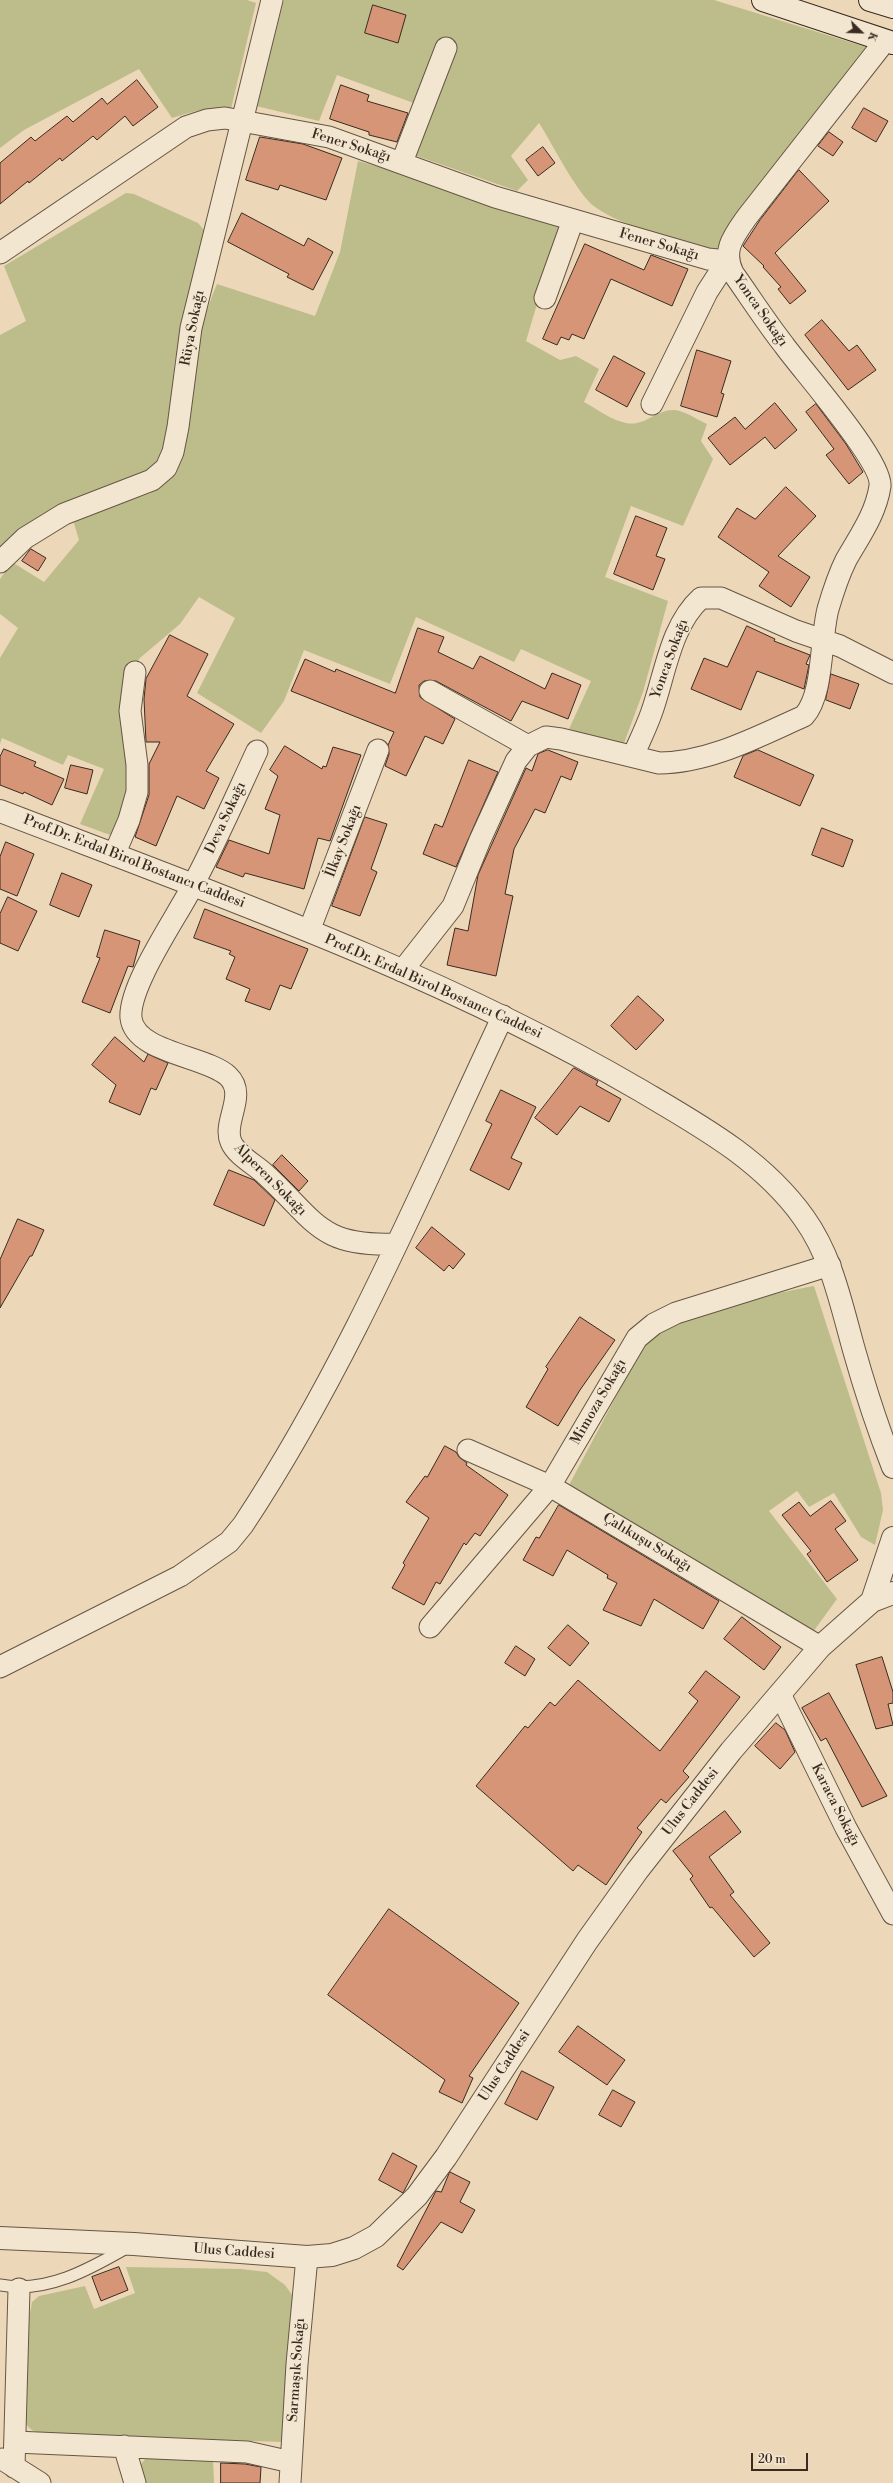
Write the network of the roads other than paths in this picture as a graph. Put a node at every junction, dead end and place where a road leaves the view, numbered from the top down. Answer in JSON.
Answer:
{"nodes":[{"id":1,"x":272,"y":0,"type":"edge"},
{"id":2,"x":763,"y":0,"type":"edge"},
{"id":3,"x":870,"y":0,"type":"edge"},
{"id":4,"x":893,"y":7,"type":"edge"},
{"id":5,"x":889,"y":42,"type":"edge"},
{"id":6,"x":446,"y":48,"type":"dead end"},
{"id":7,"x":243,"y":120,"type":"junction"},
{"id":8,"x":402,"y":162,"type":"junction"},
{"id":9,"x":573,"y":220,"type":"junction"},
{"id":10,"x":0,"y":253,"type":"edge"},
{"id":11,"x":727,"y":262,"type":"junction"},
{"id":12,"x":545,"y":298,"type":"dead end"},
{"id":13,"x":652,"y":404,"type":"dead end"},
{"id":14,"x":886,"y":486,"type":"edge"},
{"id":15,"x":0,"y":562,"type":"edge"},
{"id":16,"x":822,"y":640,"type":"junction"},
{"id":17,"x":136,"y":672,"type":"dead end"},
{"id":18,"x":893,"y":673,"type":"edge"},
{"id":19,"x":430,"y":691,"type":"dead end"},
{"id":20,"x":528,"y":746,"type":"junction"},
{"id":21,"x":378,"y":750,"type":"dead end"},
{"id":22,"x":257,"y":751,"type":"dead end"},
{"id":23,"x":633,"y":756,"type":"junction"},
{"id":24,"x":0,"y":811,"type":"edge"},
{"id":25,"x":114,"y":854,"type":"junction"},
{"id":26,"x":194,"y":884,"type":"junction"},
{"id":27,"x":309,"y":931,"type":"junction"},
{"id":28,"x":402,"y":971,"type":"junction"},
{"id":29,"x":503,"y":1016,"type":"junction"},
{"id":30,"x":396,"y":1244,"type":"junction"},
{"id":31,"x":830,"y":1265,"type":"junction"},
{"id":32,"x":468,"y":1450,"type":"dead end"},
{"id":33,"x":893,"y":1467,"type":"edge"},
{"id":34,"x":550,"y":1486,"type":"junction"},
{"id":35,"x":893,"y":1538,"type":"edge"},
{"id":36,"x":893,"y":1593,"type":"edge"},
{"id":37,"x":872,"y":1601,"type":"junction"},
{"id":38,"x":430,"y":1627,"type":"dead end"},
{"id":39,"x":820,"y":1647,"type":"junction"},
{"id":40,"x":0,"y":1667,"type":"edge"},
{"id":41,"x":781,"y":1696,"type":"junction"},
{"id":42,"x":893,"y":1914,"type":"edge"},
{"id":43,"x":0,"y":2238,"type":"edge"},
{"id":44,"x":134,"y":2244,"type":"junction"},
{"id":45,"x":307,"y":2257,"type":"junction"},
{"id":46,"x":10,"y":2287,"type":"edge"},
{"id":47,"x":15,"y":2442,"type":"junction"},
{"id":48,"x":124,"y":2446,"type":"junction"},
{"id":49,"x":7,"y":2462,"type":"edge"},
{"id":50,"x":291,"y":2462,"type":"junction"},
{"id":51,"x":40,"y":2483,"type":"edge"},
{"id":52,"x":136,"y":2483,"type":"edge"},
{"id":53,"x":290,"y":2483,"type":"edge"}],
"edges":[{"from":1,"to":7,"type":"street","name":"Rüya Sokağı"},
{"from":2,"to":5,"type":"street"},
{"from":3,"to":4,"type":"street"},
{"from":5,"to":11,"type":"street","name":"Yonca Sokağı"},
{"from":6,"to":8,"type":"street"},
{"from":7,"to":8,"type":"street","name":"Fener Sokağı"},
{"from":7,"to":10,"type":"street","name":"Fener Sokağı"},
{"from":7,"to":15,"type":"street","name":"Rüya Sokağı"},
{"from":8,"to":9,"type":"street","name":"Fener Sokağı"},
{"from":9,"to":11,"type":"street","name":"Fener Sokağı"},
{"from":9,"to":12,"type":"street"},
{"from":11,"to":13,"type":"street"},
{"from":11,"to":14,"type":"street","name":"Yonca Sokağı"},
{"from":14,"to":16,"type":"street","name":"Yonca Sokağı"},
{"from":16,"to":18,"type":"street","name":"Yonca Sokağı"},
{"from":16,"to":23,"type":"street","name":"Yonca Sokağı"},
{"from":16,"to":23,"type":"street","name":"Yonca Sokağı"},
{"from":17,"to":25,"type":"street"},
{"from":19,"to":20,"type":"street"},
{"from":20,"to":23,"type":"street","name":"Yonca Sokağı"},
{"from":20,"to":28,"type":"street","name":"Yonca Sokağı"},
{"from":21,"to":27,"type":"street","name":"İlkay Sokağı"},
{"from":22,"to":26,"type":"street","name":"Deva Sokağı"},
{"from":24,"to":25,"type":"street","name":"Prof.Dr. Erdal Birol Bostancı Caddesi"},
{"from":25,"to":26,"type":"street","name":"Prof.Dr. Erdal Birol Bostancı Caddesi"},
{"from":26,"to":27,"type":"street","name":"Prof.Dr. Erdal Birol Bostancı Caddesi"},
{"from":26,"to":30,"type":"street","name":"Alperen Sokağı"},
{"from":27,"to":28,"type":"street","name":"Prof.Dr. Erdal Birol Bostancı Caddesi"},
{"from":28,"to":29,"type":"street","name":"Prof.Dr. Erdal Birol Bostancı Caddesi"},
{"from":29,"to":30,"type":"street"},
{"from":29,"to":31,"type":"street","name":"Prof.Dr. Erdal Birol Bostancı Caddesi"},
{"from":30,"to":40,"type":"street"},
{"from":31,"to":33,"type":"street","name":"Prof.Dr. Erdal Birol Bostancı Caddesi"},
{"from":31,"to":34,"type":"street","name":"Mimoza Sokağı"},
{"from":32,"to":34,"type":"street","name":"Çalıkuşu Sokağı"},
{"from":34,"to":38,"type":"street","name":"Mimoza Sokağı"},
{"from":34,"to":39,"type":"street","name":"Çalıkuşu Sokağı"},
{"from":35,"to":37,"type":"street"},
{"from":36,"to":37,"type":"street","name":"Ulus Caddesi"},
{"from":37,"to":39,"type":"street","name":"Ulus Caddesi"},
{"from":39,"to":41,"type":"street","name":"Ulus Caddesi"},
{"from":41,"to":42,"type":"street","name":"Karaca Sokağı"},
{"from":41,"to":45,"type":"street","name":"Ulus Caddesi"},
{"from":43,"to":44,"type":"street","name":"Ulus Caddesi"},
{"from":44,"to":45,"type":"street","name":"Ulus Caddesi"},
{"from":44,"to":46,"type":"lane"},
{"from":45,"to":50,"type":"street","name":"Sarmaşık Sokağı"},
{"from":46,"to":47,"type":"street"},
{"from":47,"to":48,"type":"street"},
{"from":47,"to":49,"type":"street"},
{"from":48,"to":50,"type":"street"},
{"from":48,"to":52,"type":"street"},
{"from":49,"to":51,"type":"street"},
{"from":50,"to":53,"type":"street","name":"Sarmaşık Sokağı"}]}
